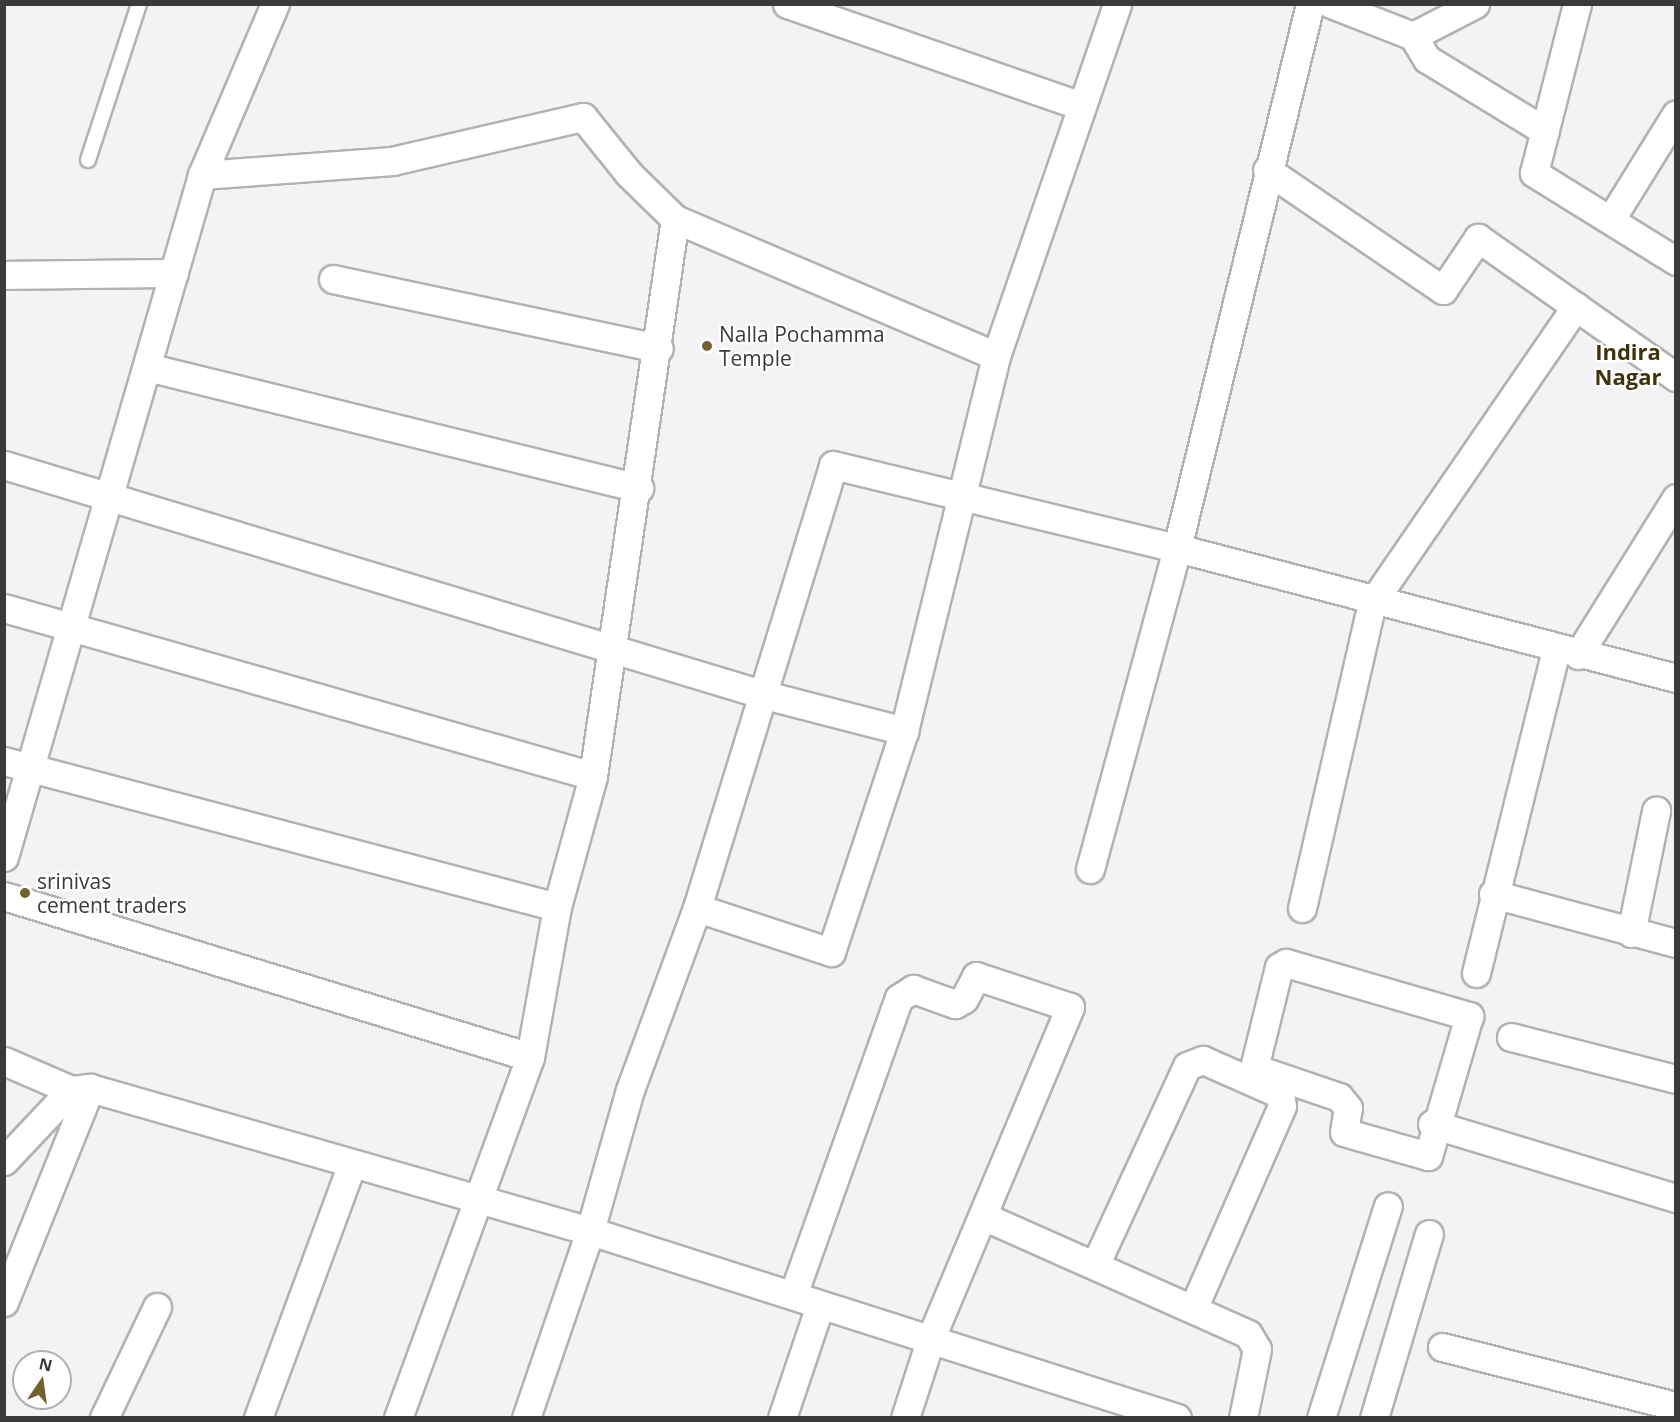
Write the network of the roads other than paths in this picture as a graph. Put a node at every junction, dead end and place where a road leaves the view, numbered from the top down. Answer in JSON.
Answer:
{"nodes":[{"id":1,"x":139,"y":4,"type":"edge"},
{"id":2,"x":274,"y":4,"type":"edge"},
{"id":3,"x":787,"y":4,"type":"edge"},
{"id":4,"x":1117,"y":4,"type":"edge"},
{"id":5,"x":1310,"y":4,"type":"edge"},
{"id":6,"x":1331,"y":4,"type":"edge"},
{"id":7,"x":1475,"y":4,"type":"edge"},
{"id":8,"x":1577,"y":4,"type":"edge"},
{"id":9,"x":1413,"y":36,"type":"junction"},
{"id":10,"x":1078,"y":105,"type":"junction"},
{"id":11,"x":1676,"y":114,"type":"edge"},
{"id":12,"x":1545,"y":131,"type":"junction"},
{"id":13,"x":88,"y":160,"type":"dead end"},
{"id":14,"x":1267,"y":170,"type":"junction"},
{"id":15,"x":202,"y":175,"type":"junction"},
{"id":16,"x":675,"y":219,"type":"junction"},
{"id":17,"x":1611,"y":219,"type":"junction"},
{"id":18,"x":1676,"y":261,"type":"edge"},
{"id":19,"x":174,"y":273,"type":"junction"},
{"id":20,"x":4,"y":274,"type":"edge"},
{"id":21,"x":333,"y":279,"type":"dead end"},
{"id":22,"x":1576,"y":306,"type":"junction"},
{"id":23,"x":659,"y":348,"type":"junction"},
{"id":24,"x":996,"y":356,"type":"junction"},
{"id":25,"x":147,"y":368,"type":"junction"},
{"id":26,"x":1676,"y":377,"type":"edge"},
{"id":27,"x":4,"y":465,"type":"edge"},
{"id":28,"x":639,"y":488,"type":"junction"},
{"id":29,"x":959,"y":494,"type":"junction"},
{"id":30,"x":111,"y":498,"type":"junction"},
{"id":31,"x":1676,"y":498,"type":"edge"},
{"id":32,"x":1177,"y":548,"type":"junction"},
{"id":33,"x":1372,"y":603,"type":"junction"},
{"id":34,"x":4,"y":608,"type":"edge"},
{"id":35,"x":70,"y":627,"type":"junction"},
{"id":36,"x":612,"y":647,"type":"junction"},
{"id":37,"x":1567,"y":653,"type":"junction"},
{"id":38,"x":1676,"y":678,"type":"edge"},
{"id":39,"x":765,"y":695,"type":"junction"},
{"id":40,"x":904,"y":731,"type":"junction"},
{"id":41,"x":4,"y":761,"type":"edge"},
{"id":42,"x":31,"y":770,"type":"junction"},
{"id":43,"x":593,"y":776,"type":"junction"},
{"id":44,"x":1656,"y":811,"type":"dead end"},
{"id":45,"x":4,"y":857,"type":"edge"},
{"id":46,"x":1090,"y":869,"type":"dead end"},
{"id":47,"x":1493,"y":894,"type":"junction"},
{"id":48,"x":4,"y":896,"type":"edge"},
{"id":49,"x":557,"y":907,"type":"junction"},
{"id":50,"x":697,"y":908,"type":"junction"},
{"id":51,"x":1302,"y":908,"type":"dead end"},
{"id":52,"x":1631,"y":933,"type":"junction"},
{"id":53,"x":1676,"y":943,"type":"edge"},
{"id":54,"x":1476,"y":973,"type":"dead end"},
{"id":55,"x":1511,"y":1037,"type":"dead end"},
{"id":56,"x":530,"y":1057,"type":"junction"},
{"id":57,"x":4,"y":1061,"type":"edge"},
{"id":58,"x":1676,"y":1079,"type":"edge"},
{"id":59,"x":80,"y":1089,"type":"junction"},
{"id":60,"x":1436,"y":1125,"type":"junction"},
{"id":61,"x":4,"y":1161,"type":"edge"},
{"id":62,"x":351,"y":1166,"type":"junction"},
{"id":63,"x":1676,"y":1198,"type":"edge"},
{"id":64,"x":478,"y":1201,"type":"junction"},
{"id":65,"x":1388,"y":1206,"type":"dead end"},
{"id":66,"x":983,"y":1215,"type":"junction"},
{"id":67,"x":590,"y":1232,"type":"junction"},
{"id":68,"x":1429,"y":1234,"type":"dead end"},
{"id":69,"x":1096,"y":1263,"type":"junction"},
{"id":70,"x":793,"y":1295,"type":"junction"},
{"id":71,"x":4,"y":1302,"type":"edge"},
{"id":72,"x":820,"y":1305,"type":"junction"},
{"id":73,"x":1194,"y":1306,"type":"junction"},
{"id":74,"x":157,"y":1307,"type":"dead end"},
{"id":75,"x":931,"y":1338,"type":"junction"},
{"id":76,"x":1442,"y":1347,"type":"dead end"},
{"id":77,"x":1676,"y":1406,"type":"edge"},
{"id":78,"x":104,"y":1418,"type":"edge"},
{"id":79,"x":258,"y":1418,"type":"edge"},
{"id":80,"x":398,"y":1418,"type":"edge"},
{"id":81,"x":526,"y":1418,"type":"edge"},
{"id":82,"x":782,"y":1418,"type":"edge"},
{"id":83,"x":905,"y":1418,"type":"edge"},
{"id":84,"x":1177,"y":1418,"type":"edge"},
{"id":85,"x":1242,"y":1418,"type":"edge"},
{"id":86,"x":1321,"y":1418,"type":"edge"},
{"id":87,"x":1374,"y":1418,"type":"edge"}],
"edges":[{"from":1,"to":13,"type":"lane"},
{"from":2,"to":15,"type":"street"},
{"from":3,"to":10,"type":"street"},
{"from":4,"to":10,"type":"street"},
{"from":5,"to":14,"type":"street"},
{"from":6,"to":9,"type":"street"},
{"from":7,"to":9,"type":"street"},
{"from":8,"to":12,"type":"street"},
{"from":9,"to":12,"type":"street"},
{"from":10,"to":24,"type":"street"},
{"from":11,"to":17,"type":"street"},
{"from":12,"to":17,"type":"street"},
{"from":14,"to":22,"type":"street"},
{"from":14,"to":32,"type":"street"},
{"from":15,"to":16,"type":"street"},
{"from":15,"to":19,"type":"street"},
{"from":16,"to":23,"type":"street"},
{"from":16,"to":24,"type":"street"},
{"from":17,"to":18,"type":"street"},
{"from":19,"to":20,"type":"street"},
{"from":19,"to":25,"type":"street"},
{"from":21,"to":23,"type":"street"},
{"from":22,"to":26,"type":"street"},
{"from":22,"to":33,"type":"street"},
{"from":23,"to":28,"type":"street"},
{"from":24,"to":29,"type":"street"},
{"from":25,"to":28,"type":"street"},
{"from":25,"to":30,"type":"street"},
{"from":27,"to":30,"type":"street"},
{"from":28,"to":36,"type":"street"},
{"from":29,"to":32,"type":"street"},
{"from":29,"to":39,"type":"street"},
{"from":29,"to":40,"type":"street"},
{"from":30,"to":35,"type":"street"},
{"from":30,"to":36,"type":"street"},
{"from":31,"to":37,"type":"street"},
{"from":32,"to":33,"type":"street"},
{"from":32,"to":46,"type":"street"},
{"from":33,"to":37,"type":"street"},
{"from":33,"to":51,"type":"street"},
{"from":34,"to":35,"type":"street"},
{"from":35,"to":42,"type":"street"},
{"from":35,"to":43,"type":"street"},
{"from":36,"to":39,"type":"street"},
{"from":36,"to":43,"type":"street"},
{"from":37,"to":38,"type":"street"},
{"from":37,"to":47,"type":"street"},
{"from":39,"to":40,"type":"street"},
{"from":39,"to":50,"type":"street"},
{"from":40,"to":50,"type":"street"},
{"from":41,"to":42,"type":"street"},
{"from":42,"to":45,"type":"street"},
{"from":42,"to":49,"type":"street"},
{"from":43,"to":49,"type":"street"},
{"from":44,"to":52,"type":"street"},
{"from":47,"to":52,"type":"street"},
{"from":47,"to":54,"type":"street"},
{"from":48,"to":56,"type":"street"},
{"from":49,"to":56,"type":"street"},
{"from":50,"to":67,"type":"street"},
{"from":52,"to":53,"type":"street"},
{"from":55,"to":58,"type":"street"},
{"from":56,"to":64,"type":"street"},
{"from":57,"to":59,"type":"street"},
{"from":59,"to":61,"type":"street"},
{"from":59,"to":62,"type":"street"},
{"from":59,"to":71,"type":"street"},
{"from":60,"to":60,"type":"street"},
{"from":60,"to":63,"type":"street"},
{"from":62,"to":64,"type":"street"},
{"from":62,"to":79,"type":"street"},
{"from":64,"to":67,"type":"street"},
{"from":64,"to":80,"type":"street"},
{"from":65,"to":86,"type":"street"},
{"from":66,"to":69,"type":"street"},
{"from":66,"to":70,"type":"street"},
{"from":66,"to":75,"type":"street"},
{"from":67,"to":70,"type":"street"},
{"from":67,"to":81,"type":"street"},
{"from":68,"to":87,"type":"street"},
{"from":69,"to":73,"type":"street"},
{"from":69,"to":73,"type":"street"},
{"from":70,"to":72,"type":"street"},
{"from":72,"to":75,"type":"street"},
{"from":72,"to":82,"type":"street"},
{"from":73,"to":85,"type":"street"},
{"from":74,"to":78,"type":"street"},
{"from":75,"to":83,"type":"street"},
{"from":75,"to":84,"type":"street"},
{"from":76,"to":77,"type":"street"}]}
